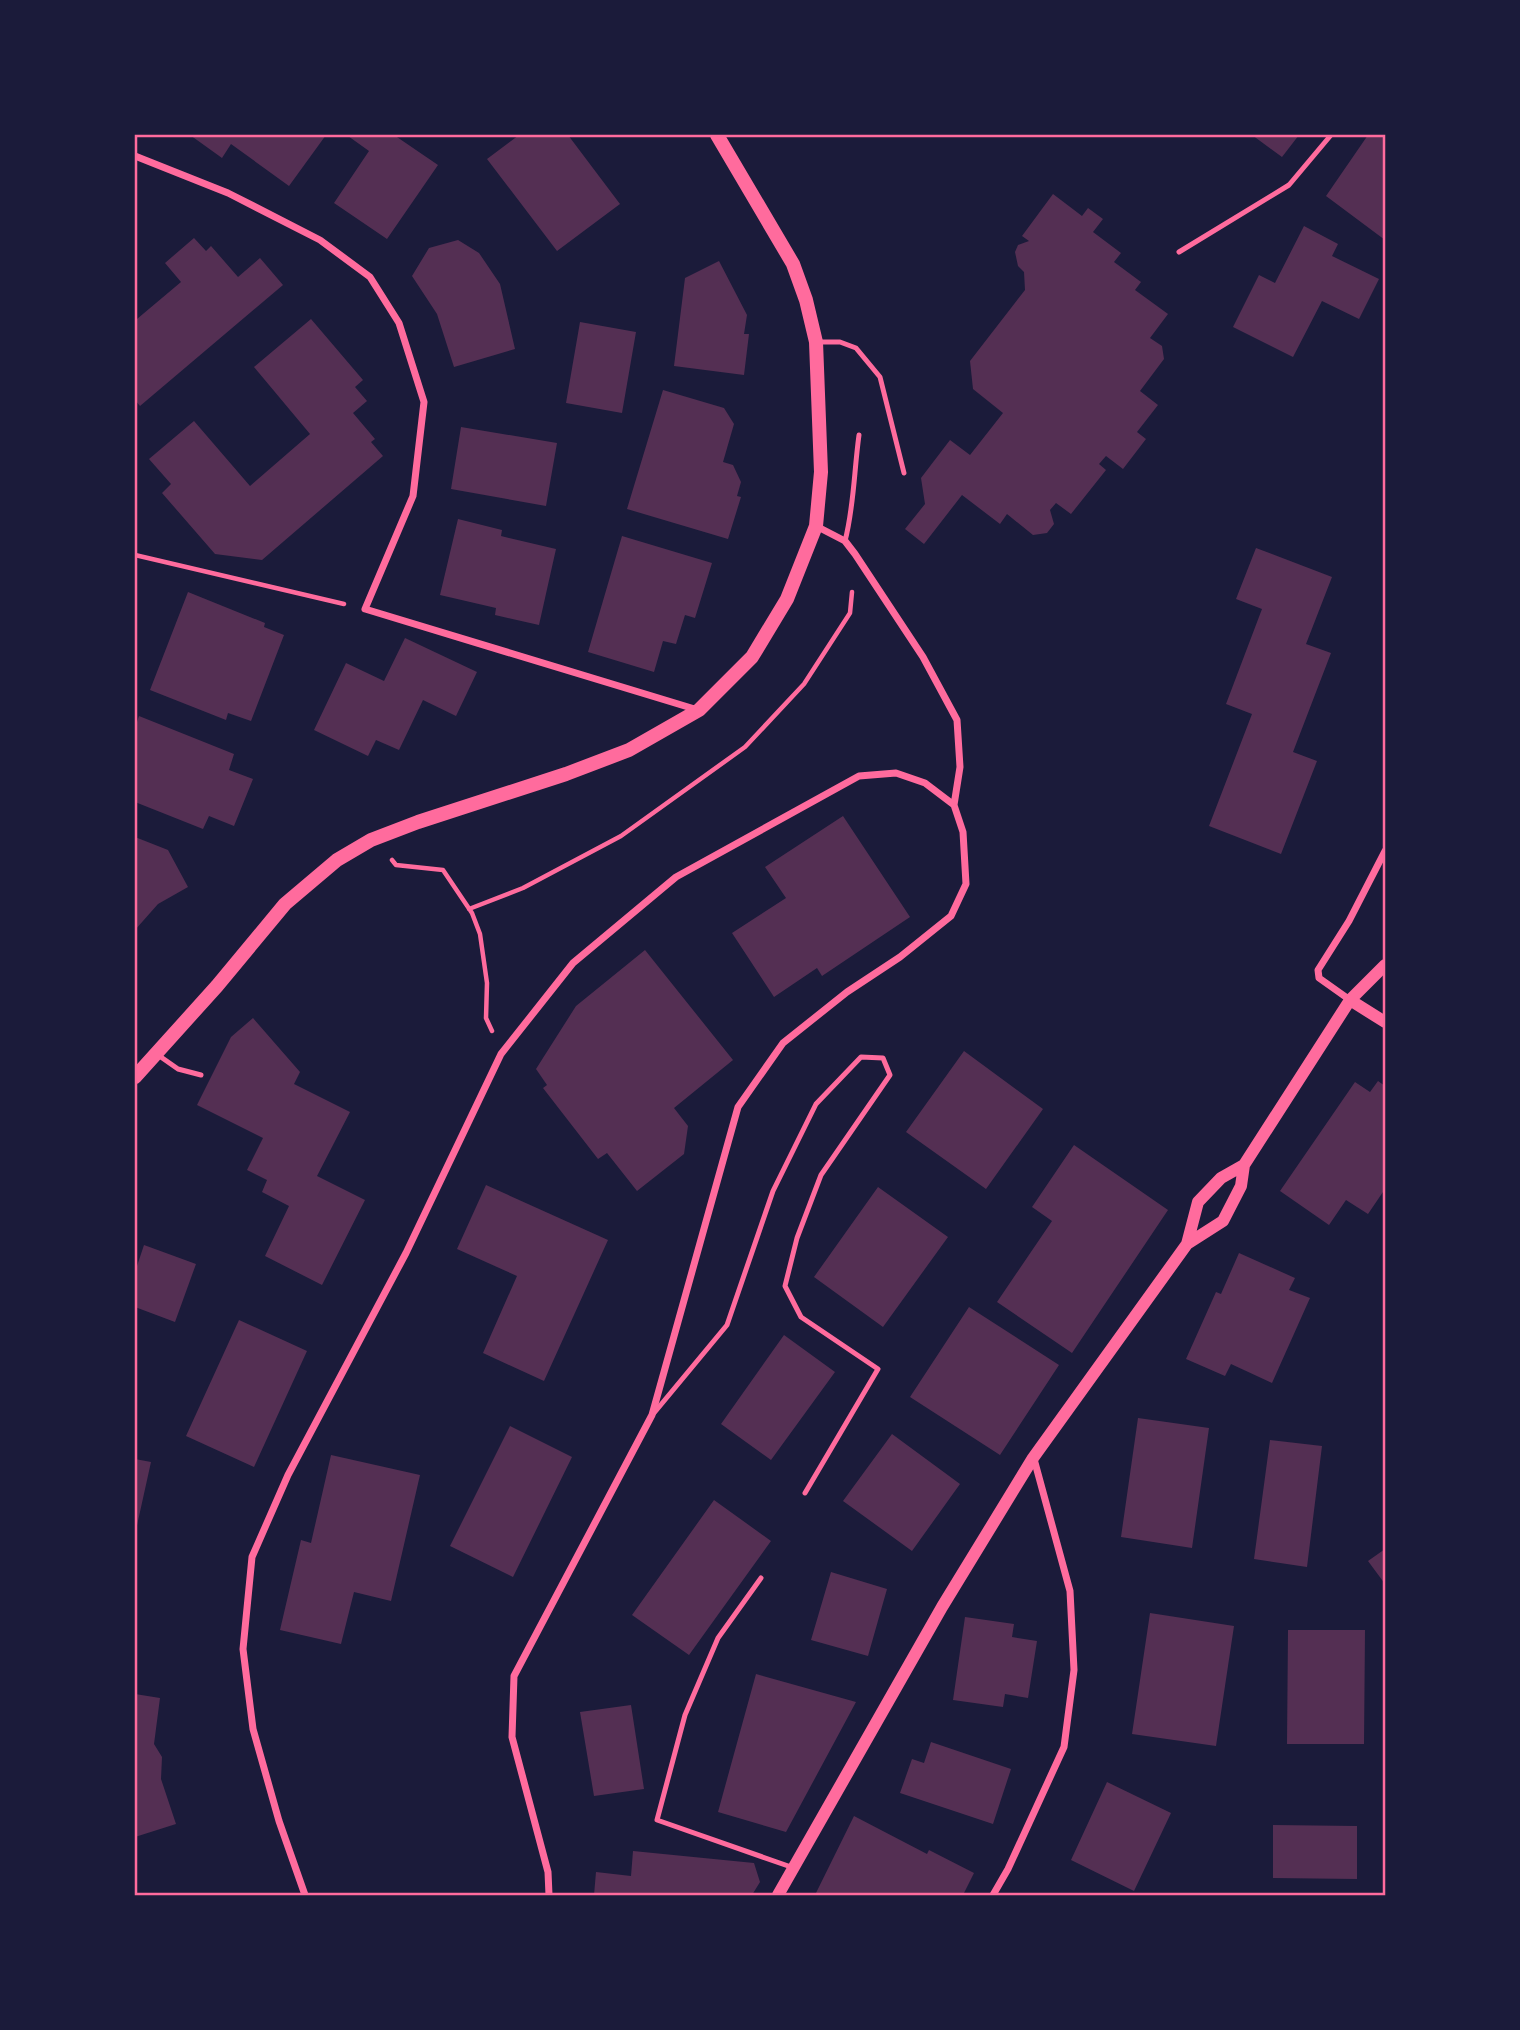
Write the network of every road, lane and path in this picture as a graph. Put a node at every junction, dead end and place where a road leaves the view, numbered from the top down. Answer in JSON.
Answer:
{"nodes":[{"id":1,"x":717,"y":135,"type":"edge"},
{"id":2,"x":1331,"y":135,"type":"edge"},
{"id":3,"x":135,"y":156,"type":"edge"},
{"id":4,"x":1179,"y":252,"type":"dead end"},
{"id":5,"x":816,"y":342,"type":"junction"},
{"id":6,"x":859,"y":435,"type":"dead end"},
{"id":7,"x":904,"y":473,"type":"dead end"},
{"id":8,"x":817,"y":526,"type":"junction"},
{"id":9,"x":845,"y":541,"type":"junction"},
{"id":10,"x":855,"y":554,"type":"junction"},
{"id":11,"x":135,"y":555,"type":"edge"},
{"id":12,"x":365,"y":609,"type":"junction"},
{"id":13,"x":699,"y":710,"type":"junction"},
{"id":14,"x":954,"y":805,"type":"junction"},
{"id":15,"x":1385,"y":851,"type":"edge"},
{"id":16,"x":392,"y":860,"type":"dead end"},
{"id":17,"x":469,"y":909,"type":"junction"},
{"id":18,"x":1385,"y":965,"type":"edge"},
{"id":19,"x":1350,"y":1000,"type":"junction"},
{"id":20,"x":1385,"y":1022,"type":"edge"},
{"id":21,"x":155,"y":1053,"type":"junction"},
{"id":22,"x":501,"y":1054,"type":"junction"},
{"id":23,"x":201,"y":1076,"type":"dead end"},
{"id":24,"x":135,"y":1077,"type":"edge"},
{"id":25,"x":1244,"y":1165,"type":"junction"},
{"id":26,"x":1187,"y":1244,"type":"junction"},
{"id":27,"x":652,"y":1415,"type":"junction"},
{"id":28,"x":1033,"y":1458,"type":"junction"},
{"id":29,"x":805,"y":1493,"type":"dead end"},
{"id":30,"x":761,"y":1578,"type":"dead end"},
{"id":31,"x":794,"y":1868,"type":"junction"},
{"id":32,"x":306,"y":1895,"type":"edge"},
{"id":33,"x":549,"y":1895,"type":"edge"},
{"id":34,"x":778,"y":1895,"type":"edge"},
{"id":35,"x":993,"y":1895,"type":"edge"}],
"edges":[{"from":1,"to":5,"type":"main road"},
{"from":2,"to":4,"type":"lane"},
{"from":3,"to":12,"type":"street"},
{"from":5,"to":7,"type":"lane"},
{"from":5,"to":8,"type":"main road"},
{"from":6,"to":9,"type":"lane"},
{"from":8,"to":9,"type":"street"},
{"from":8,"to":13,"type":"main road"},
{"from":9,"to":10,"type":"street"},
{"from":10,"to":14,"type":"street"},
{"from":10,"to":17,"type":"path"},
{"from":11,"to":12,"type":"path"},
{"from":12,"to":13,"type":"street"},
{"from":13,"to":21,"type":"main road"},
{"from":14,"to":22,"type":"street"},
{"from":14,"to":27,"type":"street"},
{"from":15,"to":19,"type":"street"},
{"from":16,"to":17,"type":"path"},
{"from":17,"to":22,"type":"path"},
{"from":18,"to":19,"type":"street"},
{"from":19,"to":20,"type":"street"},
{"from":19,"to":25,"type":"street"},
{"from":21,"to":23,"type":"lane"},
{"from":21,"to":24,"type":"main road"},
{"from":22,"to":32,"type":"street"},
{"from":25,"to":26,"type":"street"},
{"from":25,"to":26,"type":"street"},
{"from":26,"to":28,"type":"street"},
{"from":27,"to":29,"type":"lane"},
{"from":27,"to":33,"type":"street"},
{"from":28,"to":31,"type":"street"},
{"from":28,"to":35,"type":"street"},
{"from":30,"to":31,"type":"lane"},
{"from":31,"to":34,"type":"street"}]}
